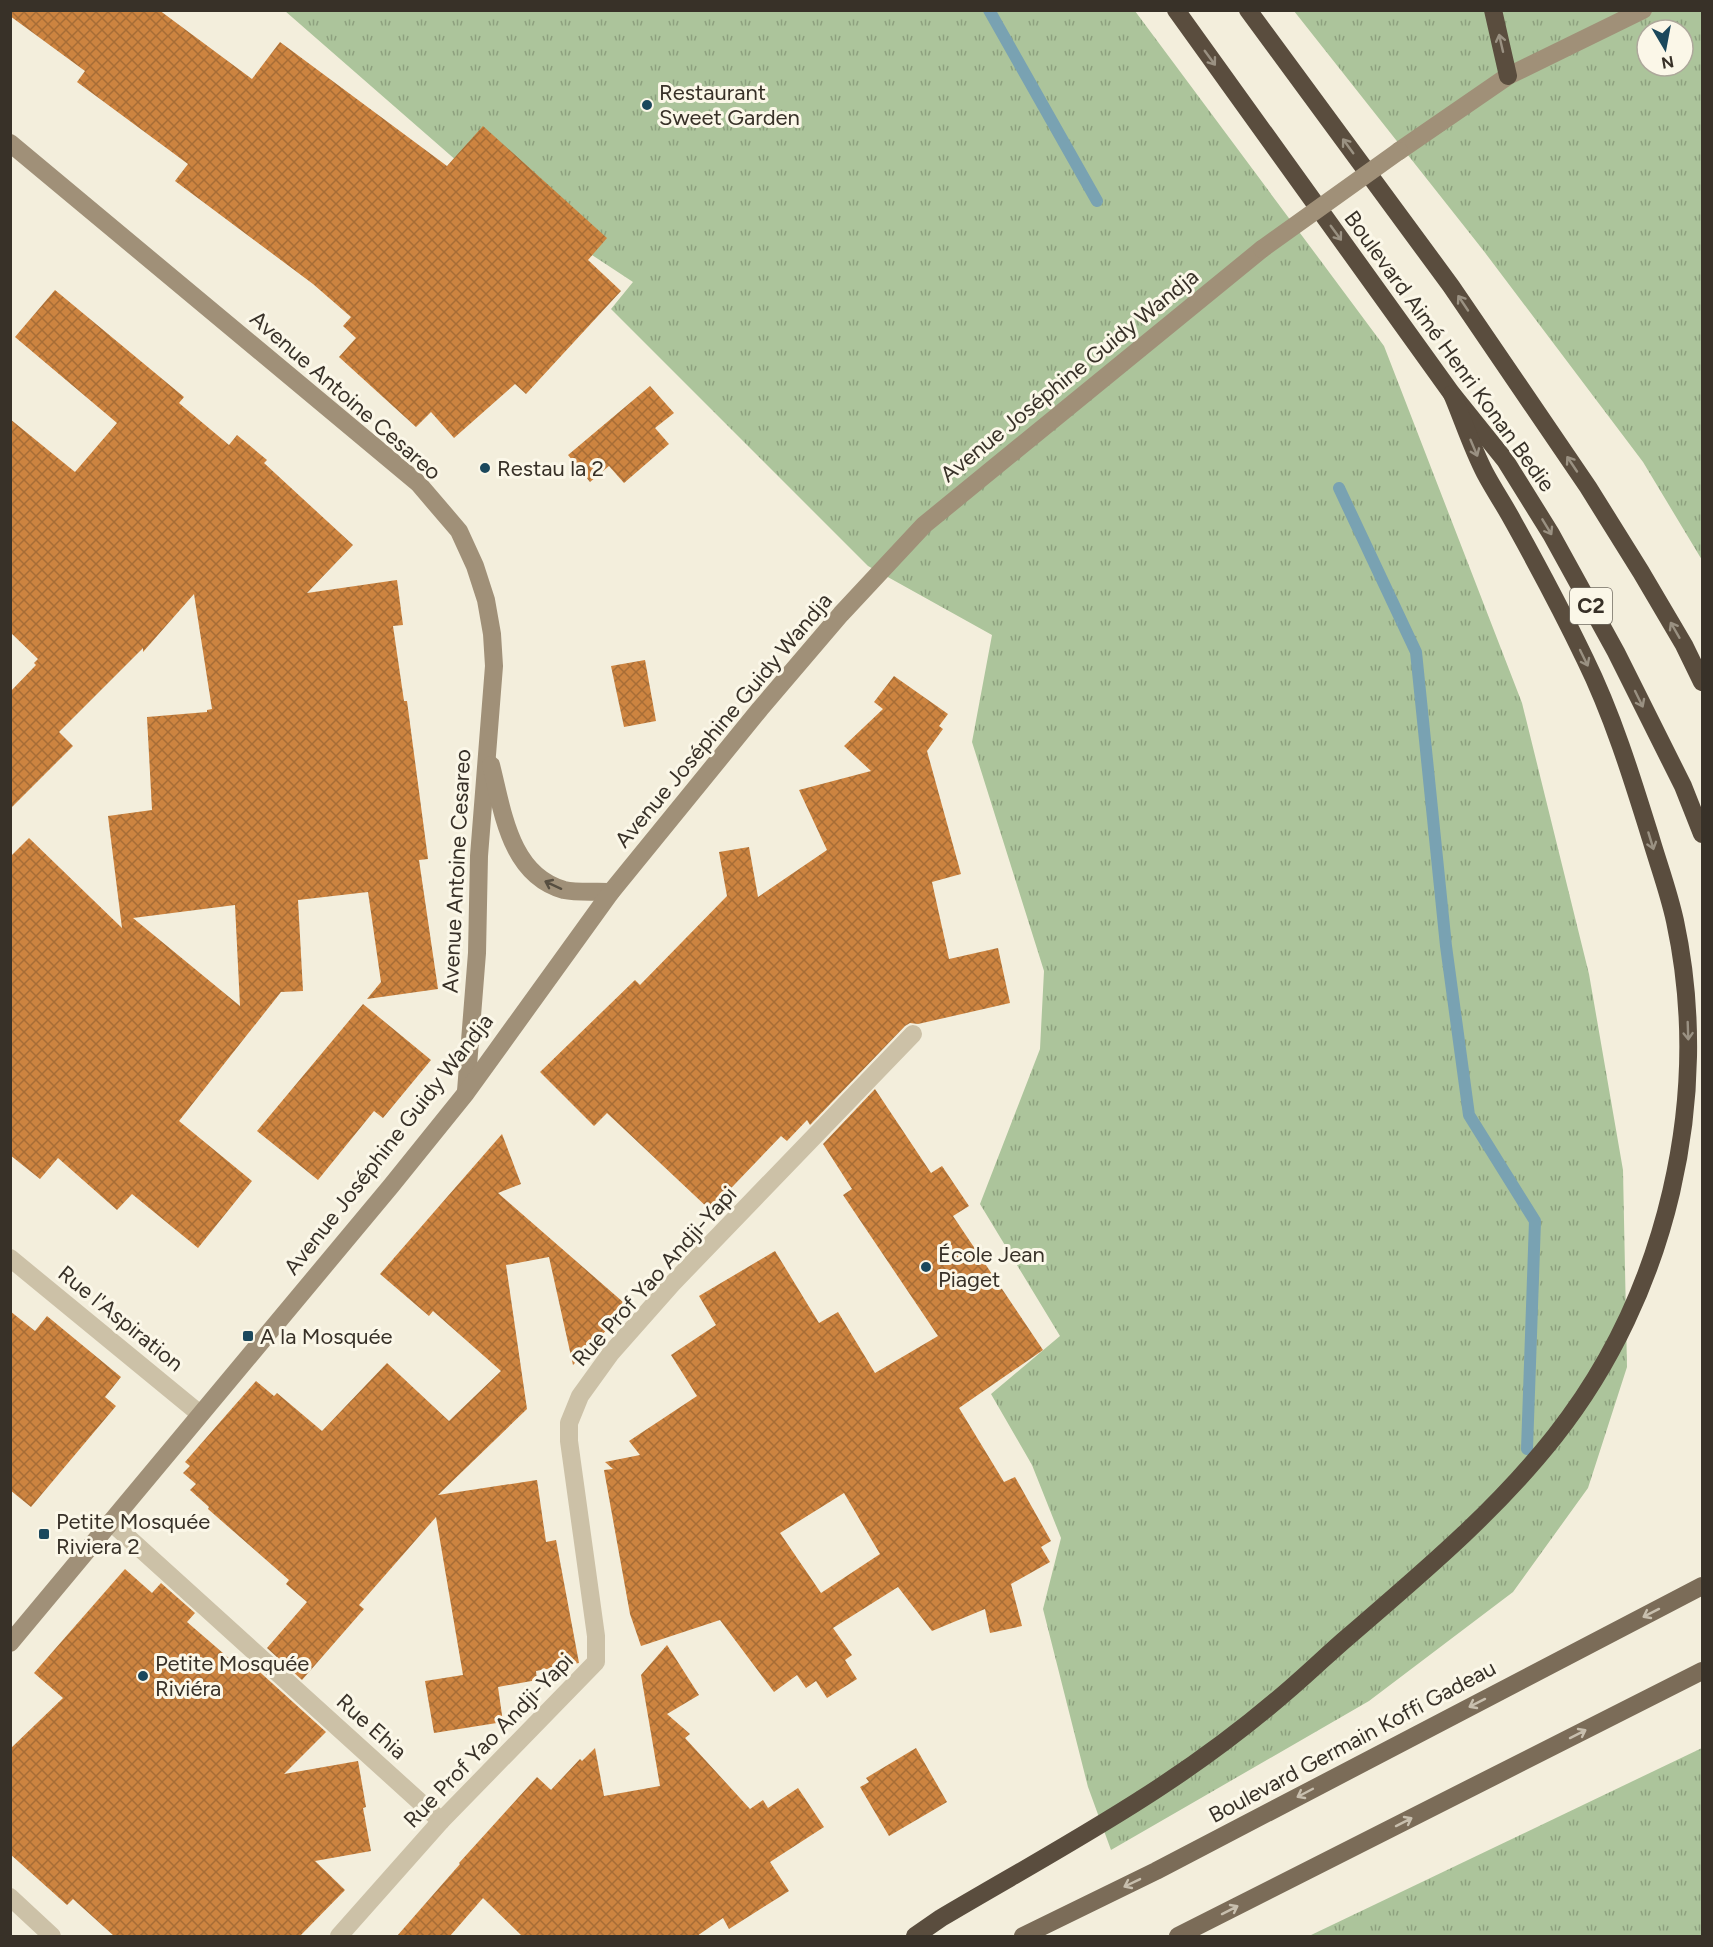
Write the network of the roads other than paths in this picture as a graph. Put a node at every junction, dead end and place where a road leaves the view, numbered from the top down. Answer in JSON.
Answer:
{"nodes":[{"id":1,"x":1176,"y":10,"type":"edge"},
{"id":2,"x":1248,"y":10,"type":"edge"},
{"id":3,"x":1493,"y":10,"type":"edge"},
{"id":4,"x":1643,"y":10,"type":"edge"},
{"id":5,"x":1508,"y":76,"type":"junction"},
{"id":6,"x":10,"y":143,"type":"edge"},
{"id":7,"x":1452,"y":394,"type":"junction"},
{"id":8,"x":1702,"y":682,"type":"edge"},
{"id":9,"x":487,"y":747,"type":"junction"},
{"id":10,"x":1702,"y":834,"type":"edge"},
{"id":11,"x":611,"y":892,"type":"junction"},
{"id":12,"x":913,"y":1034,"type":"dead end"},
{"id":13,"x":466,"y":1093,"type":"junction"},
{"id":14,"x":10,"y":1258,"type":"edge"},
{"id":15,"x":200,"y":1414,"type":"junction"},
{"id":16,"x":111,"y":1522,"type":"junction"},
{"id":17,"x":1702,"y":1586,"type":"edge"},
{"id":18,"x":10,"y":1643,"type":"edge"},
{"id":19,"x":1702,"y":1671,"type":"edge"},
{"id":20,"x":441,"y":1821,"type":"junction"},
{"id":21,"x":10,"y":1897,"type":"edge"},
{"id":22,"x":52,"y":1936,"type":"edge"},
{"id":23,"x":339,"y":1936,"type":"edge"},
{"id":24,"x":915,"y":1936,"type":"edge"},
{"id":25,"x":1023,"y":1936,"type":"edge"},
{"id":26,"x":1178,"y":1936,"type":"edge"}],
"edges":[{"from":1,"to":7,"type":"highway","name":"Boulevard Aimé Henri Konan Bedie","one_way":true},
{"from":8,"to":2,"type":"highway","name":"Boulevard Aimé Henri Konan Bedie","one_way":true},
{"from":5,"to":3,"type":"highway","one_way":true},
{"from":4,"to":5,"type":"street","name":"Avenue Joséphine Guidy Wandja"},
{"from":5,"to":11,"type":"street","name":"Avenue Joséphine Guidy Wandja","bridge":true},
{"from":6,"to":9,"type":"street","name":"Avenue Antoine Cesareo"},
{"from":7,"to":10,"type":"highway","name":"Boulevard Aimé Henri Konan Bedie","number":"C2","one_way":true},
{"from":7,"to":24,"type":"highway","one_way":true},
{"from":11,"to":9,"type":"street","one_way":true},
{"from":9,"to":13,"type":"street","name":"Avenue Antoine Cesareo"},
{"from":11,"to":13,"type":"street","name":"Avenue Joséphine Guidy Wandja"},
{"from":12,"to":20,"type":"street","name":"Rue Prof Yao Andji-Yapi"},
{"from":13,"to":15,"type":"street","name":"Avenue Joséphine Guidy Wandja"},
{"from":14,"to":15,"type":"street","name":"Rue l'Aspiration"},
{"from":15,"to":16,"type":"street","name":"Avenue Joséphine Guidy Wandja"},
{"from":16,"to":18,"type":"street","name":"Avenue Joséphine Guidy Wandja"},
{"from":16,"to":20,"type":"street","name":"Rue Ehia"},
{"from":17,"to":25,"type":"main road","name":"Boulevard Germain Koffi Gadeau","one_way":true},
{"from":26,"to":19,"type":"main road","one_way":true},
{"from":20,"to":23,"type":"street","name":"Rue Prof Yao Andji-Yapi"},
{"from":21,"to":22,"type":"street"}]}
